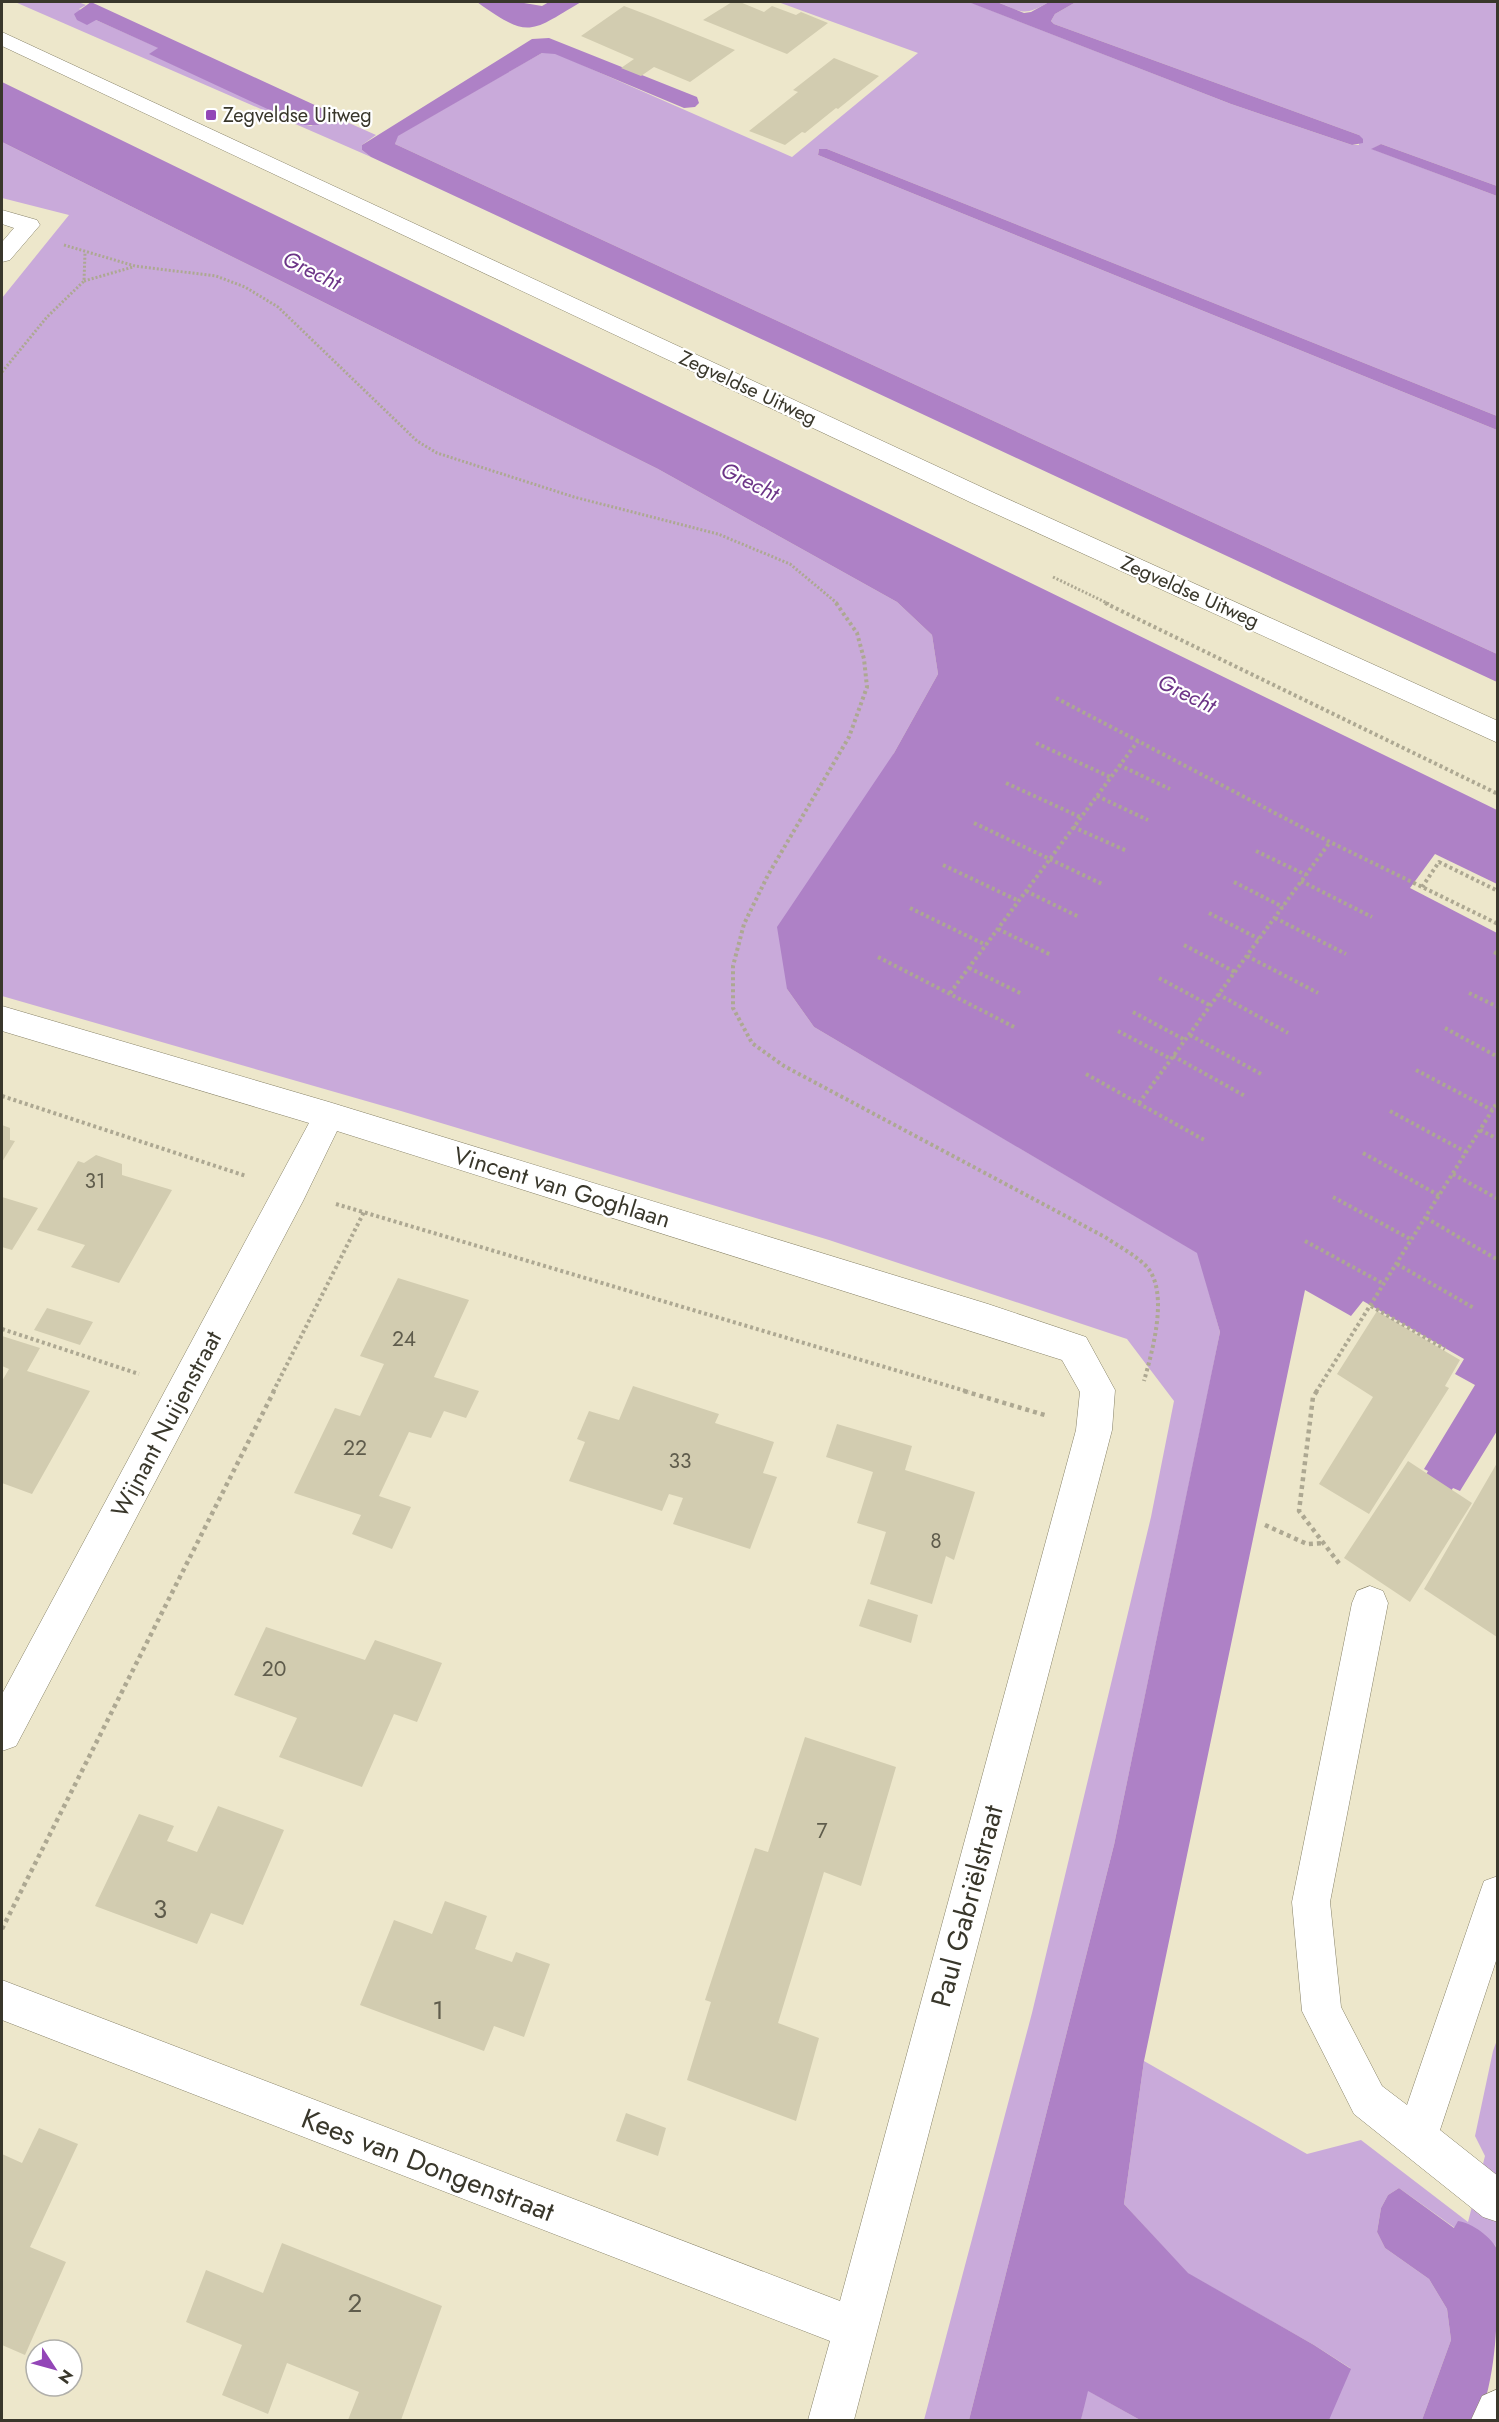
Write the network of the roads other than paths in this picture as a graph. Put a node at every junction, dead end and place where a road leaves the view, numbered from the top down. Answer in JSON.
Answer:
{"nodes":[{"id":1,"x":2,"y":38,"type":"edge"},
{"id":2,"x":2,"y":217,"type":"edge"},
{"id":3,"x":2,"y":255,"type":"edge"},
{"id":4,"x":1497,"y":733,"type":"edge"},
{"id":5,"x":2,"y":1019,"type":"edge"},
{"id":6,"x":329,"y":1115,"type":"junction"},
{"id":7,"x":1098,"y":1390,"type":"joint"},
{"id":8,"x":1370,"y":1603,"type":"road end"},
{"id":9,"x":2,"y":1732,"type":"edge"},
{"id":10,"x":1497,"y":1896,"type":"edge"},
{"id":11,"x":2,"y":2000,"type":"edge"},
{"id":12,"x":1417,"y":2137,"type":"junction"},
{"id":13,"x":1497,"y":2202,"type":"edge"},
{"id":14,"x":855,"y":2329,"type":"junction"},
{"id":15,"x":1497,"y":2412,"type":"edge"},
{"id":16,"x":831,"y":2421,"type":"edge"},
{"id":17,"x":1494,"y":2421,"type":"edge"}],
"edges":[{"from":1,"to":4,"type":"street","name":"Zegveldse Uitweg"},
{"from":2,"to":3,"type":"street"},
{"from":5,"to":6,"type":"street","name":"Vincent van Goghlaan"},
{"from":6,"to":7,"type":"street","name":"Vincent van Goghlaan"},
{"from":6,"to":9,"type":"street","name":"Wijnant Nuijenstraat"},
{"from":7,"to":14,"type":"street","name":"Paul Gabriëlstraat"},
{"from":8,"to":12,"type":"lane"},
{"from":10,"to":12,"type":"lane"},
{"from":11,"to":14,"type":"street","name":"Kees van Dongenstraat"},
{"from":12,"to":13,"type":"lane"},
{"from":14,"to":16,"type":"street","name":"Paul Gabriëlstraat"},
{"from":15,"to":17,"type":"street"}]}
